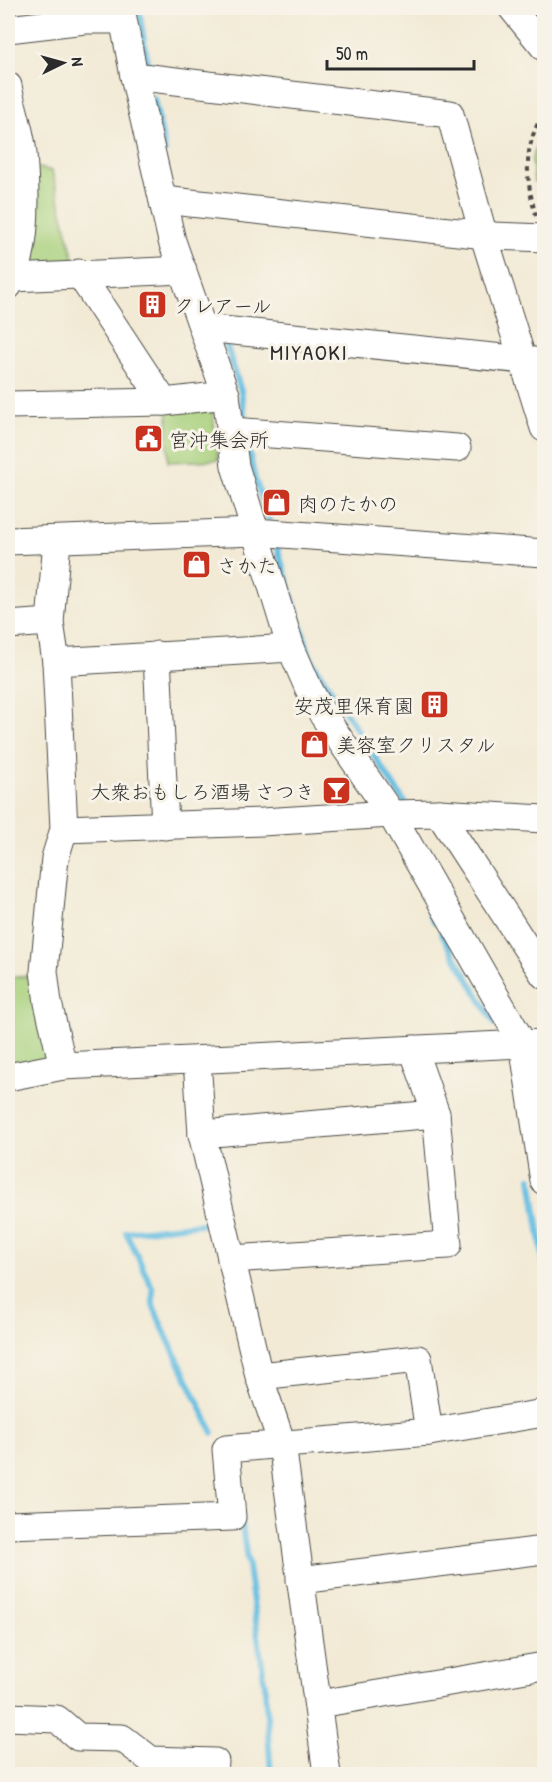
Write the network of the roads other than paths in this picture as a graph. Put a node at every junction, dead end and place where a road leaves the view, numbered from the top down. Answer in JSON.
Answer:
{"nodes":[{"id":1,"x":512,"y":8,"type":"edge"},
{"id":2,"x":79,"y":14,"type":"edge"},
{"id":3,"x":122,"y":14,"type":"edge"},
{"id":4,"x":8,"y":29,"type":"edge"},
{"id":5,"x":544,"y":47,"type":"edge"},
{"id":6,"x":134,"y":76,"type":"junction"},
{"id":7,"x":8,"y":86,"type":"edge"},
{"id":8,"x":163,"y":200,"type":"junction"},
{"id":9,"x":483,"y":234,"type":"junction"},
{"id":10,"x":543,"y":238,"type":"edge"},
{"id":11,"x":183,"y":270,"type":"junction"},
{"id":12,"x":79,"y":273,"type":"junction"},
{"id":13,"x":10,"y":282,"type":"edge"},
{"id":14,"x":203,"y":328,"type":"junction"},
{"id":15,"x":533,"y":361,"type":"edge"},
{"id":16,"x":226,"y":395,"type":"junction"},
{"id":17,"x":164,"y":402,"type":"junction"},
{"id":18,"x":8,"y":405,"type":"edge"},
{"id":19,"x":544,"y":428,"type":"edge"},
{"id":20,"x":232,"y":431,"type":"junction"},
{"id":21,"x":457,"y":448,"type":"dead end"},
{"id":22,"x":255,"y":532,"type":"junction"},
{"id":23,"x":8,"y":541,"type":"edge"},
{"id":24,"x":57,"y":541,"type":"junction"},
{"id":25,"x":544,"y":554,"type":"edge"},
{"id":26,"x":50,"y":622,"type":"junction"},
{"id":27,"x":8,"y":625,"type":"edge"},
{"id":28,"x":291,"y":648,"type":"junction"},
{"id":29,"x":157,"y":655,"type":"junction"},
{"id":30,"x":56,"y":662,"type":"junction"},
{"id":31,"x":439,"y":813,"type":"junction"},
{"id":32,"x":391,"y":814,"type":"junction"},
{"id":33,"x":544,"y":819,"type":"edge"},
{"id":34,"x":165,"y":826,"type":"junction"},
{"id":35,"x":64,"y":829,"type":"junction"},
{"id":36,"x":544,"y":975,"type":"edge"},
{"id":37,"x":534,"y":1044,"type":"edge"},
{"id":38,"x":413,"y":1049,"type":"junction"},
{"id":39,"x":197,"y":1060,"type":"junction"},
{"id":40,"x":63,"y":1066,"type":"junction"},
{"id":41,"x":8,"y":1077,"type":"edge"},
{"id":42,"x":436,"y":1114,"type":"junction"},
{"id":43,"x":202,"y":1134,"type":"junction"},
{"id":44,"x":544,"y":1181,"type":"edge"},
{"id":45,"x":231,"y":1259,"type":"junction"},
{"id":46,"x":259,"y":1376,"type":"junction"},
{"id":47,"x":544,"y":1413,"type":"edge"},
{"id":48,"x":429,"y":1432,"type":"junction"},
{"id":49,"x":282,"y":1444,"type":"junction"},
{"id":50,"x":8,"y":1525,"type":"edge"},
{"id":51,"x":544,"y":1550,"type":"edge"},
{"id":52,"x":300,"y":1580,"type":"junction"},
{"id":53,"x":544,"y":1666,"type":"edge"},
{"id":54,"x":319,"y":1704,"type":"junction"},
{"id":55,"x":8,"y":1717,"type":"edge"},
{"id":56,"x":215,"y":1762,"type":"dead end"},
{"id":57,"x":327,"y":1774,"type":"edge"}],
"edges":[{"from":1,"to":5,"type":"street"},
{"from":2,"to":3,"type":"street"},
{"from":2,"to":4,"type":"street"},
{"from":3,"to":6,"type":"street"},
{"from":6,"to":8,"type":"street"},
{"from":6,"to":9,"type":"street"},
{"from":7,"to":13,"type":"street"},
{"from":8,"to":9,"type":"street"},
{"from":8,"to":11,"type":"street"},
{"from":9,"to":10,"type":"street"},
{"from":9,"to":15,"type":"street"},
{"from":11,"to":12,"type":"street"},
{"from":11,"to":14,"type":"street"},
{"from":12,"to":13,"type":"street"},
{"from":12,"to":17,"type":"street"},
{"from":14,"to":15,"type":"street"},
{"from":14,"to":16,"type":"street"},
{"from":15,"to":19,"type":"street"},
{"from":16,"to":17,"type":"street"},
{"from":16,"to":20,"type":"street"},
{"from":17,"to":18,"type":"street"},
{"from":20,"to":21,"type":"street"},
{"from":20,"to":22,"type":"street"},
{"from":22,"to":24,"type":"street"},
{"from":22,"to":25,"type":"street"},
{"from":22,"to":28,"type":"street"},
{"from":23,"to":24,"type":"street"},
{"from":24,"to":26,"type":"street"},
{"from":26,"to":27,"type":"street"},
{"from":26,"to":30,"type":"street"},
{"from":28,"to":29,"type":"street"},
{"from":28,"to":32,"type":"street"},
{"from":29,"to":30,"type":"street"},
{"from":29,"to":34,"type":"street"},
{"from":30,"to":35,"type":"street"},
{"from":31,"to":32,"type":"street"},
{"from":31,"to":33,"type":"street"},
{"from":31,"to":36,"type":"street"},
{"from":32,"to":34,"type":"street"},
{"from":32,"to":37,"type":"street"},
{"from":34,"to":35,"type":"street"},
{"from":35,"to":40,"type":"street"},
{"from":37,"to":38,"type":"street"},
{"from":37,"to":44,"type":"street"},
{"from":38,"to":39,"type":"street"},
{"from":38,"to":42,"type":"street"},
{"from":39,"to":40,"type":"street"},
{"from":39,"to":43,"type":"street"},
{"from":40,"to":41,"type":"street"},
{"from":42,"to":43,"type":"street"},
{"from":42,"to":45,"type":"street"},
{"from":43,"to":45,"type":"street"},
{"from":45,"to":46,"type":"street"},
{"from":46,"to":48,"type":"street"},
{"from":46,"to":49,"type":"street"},
{"from":47,"to":48,"type":"street"},
{"from":48,"to":49,"type":"street"},
{"from":49,"to":50,"type":"street"},
{"from":49,"to":52,"type":"street"},
{"from":51,"to":52,"type":"street"},
{"from":52,"to":54,"type":"street"},
{"from":53,"to":54,"type":"street"},
{"from":54,"to":57,"type":"street"},
{"from":55,"to":56,"type":"street"}]}
